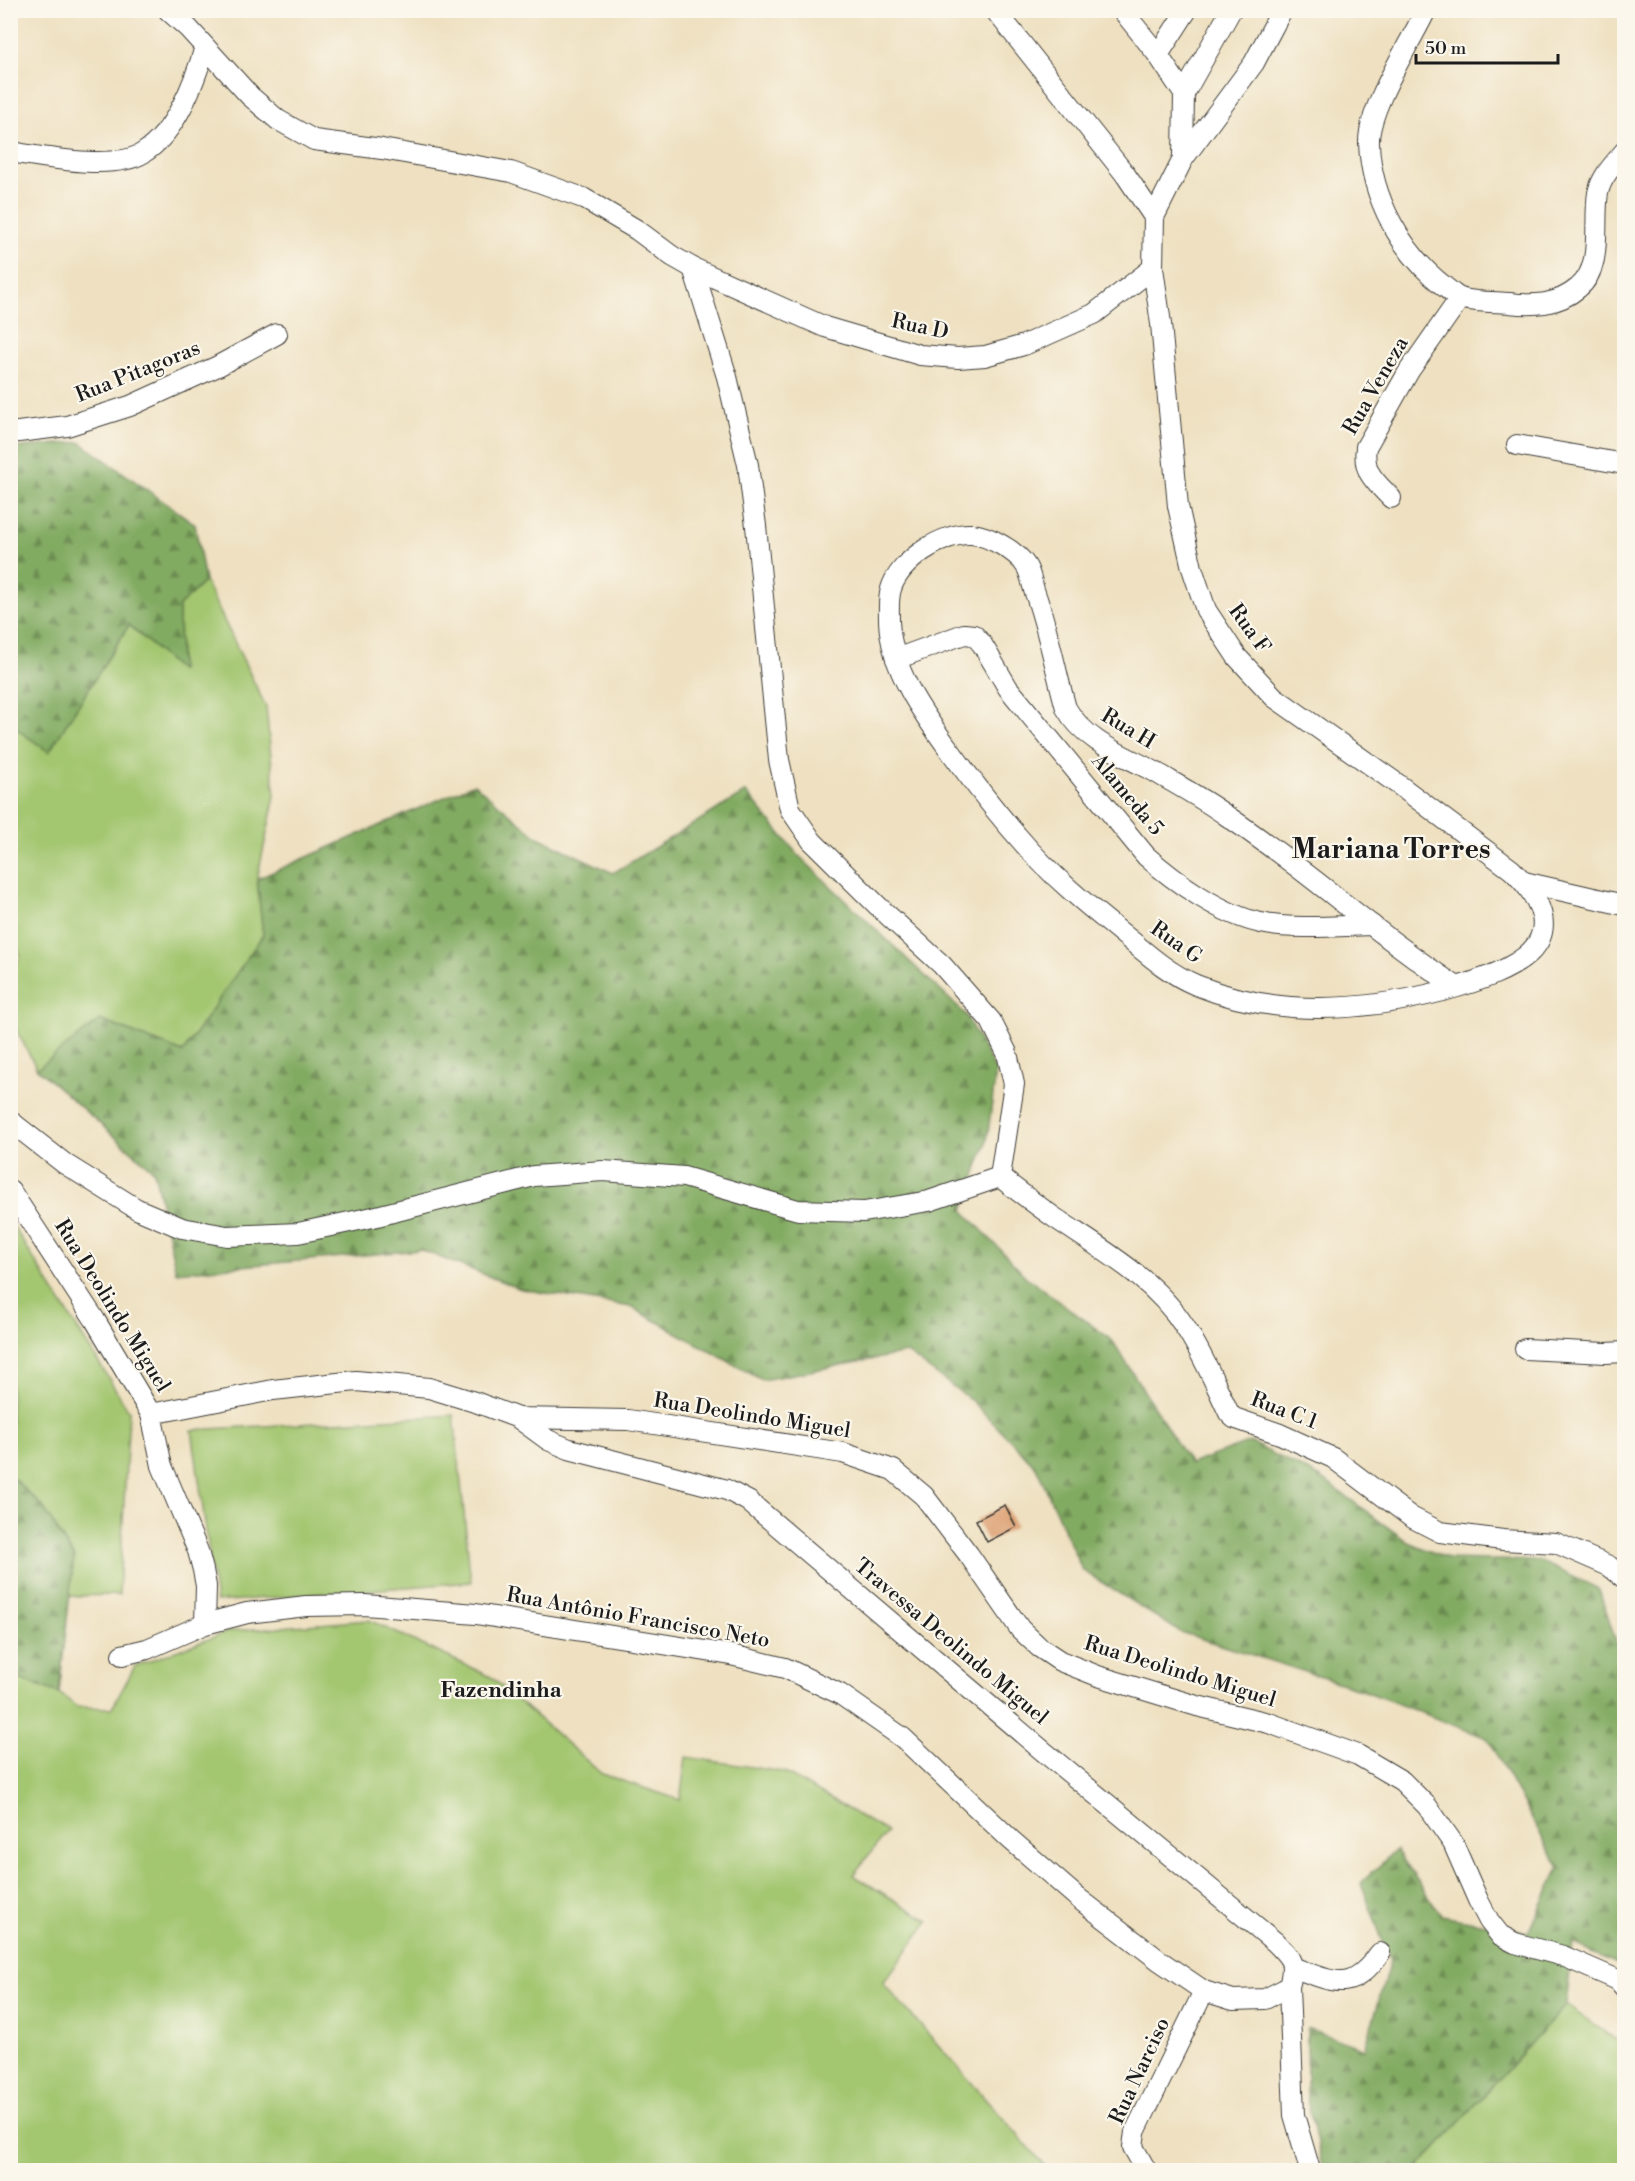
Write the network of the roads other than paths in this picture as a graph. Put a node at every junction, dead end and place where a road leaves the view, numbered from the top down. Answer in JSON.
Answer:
{"nodes":[{"id":1,"x":168,"y":10,"type":"edge"},
{"id":2,"x":995,"y":10,"type":"edge"},
{"id":3,"x":1122,"y":10,"type":"edge"},
{"id":4,"x":1187,"y":10,"type":"edge"},
{"id":5,"x":1231,"y":10,"type":"edge"},
{"id":6,"x":1282,"y":10,"type":"edge"},
{"id":7,"x":1426,"y":10,"type":"edge"},
{"id":8,"x":205,"y":47,"type":"junction"},
{"id":9,"x":1158,"y":55,"type":"junction"},
{"id":10,"x":1184,"y":94,"type":"junction"},
{"id":11,"x":10,"y":152,"type":"edge"},
{"id":12,"x":1624,"y":152,"type":"edge"},
{"id":13,"x":1184,"y":159,"type":"junction"},
{"id":14,"x":1154,"y":217,"type":"junction"},
{"id":15,"x":693,"y":268,"type":"junction"},
{"id":16,"x":1153,"y":268,"type":"junction"},
{"id":17,"x":1460,"y":298,"type":"junction"},
{"id":18,"x":277,"y":334,"type":"dead end"},
{"id":19,"x":10,"y":433,"type":"edge"},
{"id":20,"x":1516,"y":445,"type":"dead end"},
{"id":21,"x":1624,"y":464,"type":"edge"},
{"id":22,"x":1391,"y":498,"type":"dead end"},
{"id":23,"x":896,"y":659,"type":"junction"},
{"id":24,"x":1524,"y":882,"type":"junction"},
{"id":25,"x":1624,"y":905,"type":"edge"},
{"id":26,"x":1372,"y":925,"type":"junction"},
{"id":27,"x":1540,"y":935,"type":"joint"},
{"id":28,"x":1457,"y":987,"type":"junction"},
{"id":29,"x":10,"y":1121,"type":"edge"},
{"id":30,"x":1000,"y":1177,"type":"junction"},
{"id":31,"x":10,"y":1190,"type":"edge"},
{"id":32,"x":1525,"y":1348,"type":"dead end"},
{"id":33,"x":1624,"y":1352,"type":"edge"},
{"id":34,"x":151,"y":1414,"type":"junction"},
{"id":35,"x":518,"y":1418,"type":"junction"},
{"id":36,"x":1624,"y":1578,"type":"edge"},
{"id":37,"x":205,"y":1624,"type":"junction"},
{"id":38,"x":122,"y":1655,"type":"dead end"},
{"id":39,"x":1380,"y":1953,"type":"dead end"},
{"id":40,"x":1291,"y":1978,"type":"junction"},
{"id":41,"x":1624,"y":1987,"type":"edge"},
{"id":42,"x":1204,"y":1991,"type":"junction"},
{"id":43,"x":1146,"y":2170,"type":"edge"},
{"id":44,"x":1310,"y":2170,"type":"edge"}],
"edges":[{"from":1,"to":8,"type":"street","name":"Rua D"},
{"from":2,"to":14,"type":"street"},
{"from":3,"to":9,"type":"street"},
{"from":4,"to":9,"type":"street"},
{"from":5,"to":10,"type":"street"},
{"from":6,"to":13,"type":"street"},
{"from":7,"to":17,"type":"street"},
{"from":8,"to":11,"type":"street"},
{"from":8,"to":15,"type":"street","name":"Rua D"},
{"from":9,"to":10,"type":"street"},
{"from":10,"to":13,"type":"street"},
{"from":12,"to":17,"type":"street"},
{"from":13,"to":14,"type":"street"},
{"from":14,"to":16,"type":"street","name":"Rua F"},
{"from":15,"to":16,"type":"street","name":"Rua D"},
{"from":15,"to":30,"type":"street"},
{"from":16,"to":24,"type":"street","name":"Rua F"},
{"from":17,"to":22,"type":"street","name":"Rua Veneza"},
{"from":18,"to":19,"type":"street","name":"Rua Pitagoras"},
{"from":20,"to":21,"type":"street"},
{"from":23,"to":26,"type":"street","name":"Alameda 5"},
{"from":23,"to":26,"type":"street","name":"Rua H"},
{"from":23,"to":28,"type":"street","name":"Rua G"},
{"from":24,"to":25,"type":"street"},
{"from":24,"to":27,"type":"street","name":"Rua F"},
{"from":26,"to":28,"type":"street","name":"Rua H"},
{"from":27,"to":28,"type":"street","name":"Rua G"},
{"from":29,"to":30,"type":"street"},
{"from":30,"to":36,"type":"street","name":"Rua C 1"},
{"from":31,"to":34,"type":"street","name":"Rua Deolindo Miguel"},
{"from":32,"to":33,"type":"street"},
{"from":34,"to":35,"type":"street","name":"Rua Deolindo Miguel"},
{"from":34,"to":37,"type":"street"},
{"from":35,"to":40,"type":"street","name":"Travessa Deolindo Miguel"},
{"from":35,"to":41,"type":"street","name":"Rua Deolindo Miguel"},
{"from":37,"to":38,"type":"street","name":"Rua Antônio Francisco Neto"},
{"from":37,"to":42,"type":"street","name":"Rua Antônio Francisco Neto"},
{"from":39,"to":40,"type":"street"},
{"from":40,"to":42,"type":"street","name":"Rua Antônio Francisco Neto"},
{"from":40,"to":44,"type":"street"},
{"from":42,"to":43,"type":"street","name":"Rua Narciso"}]}
